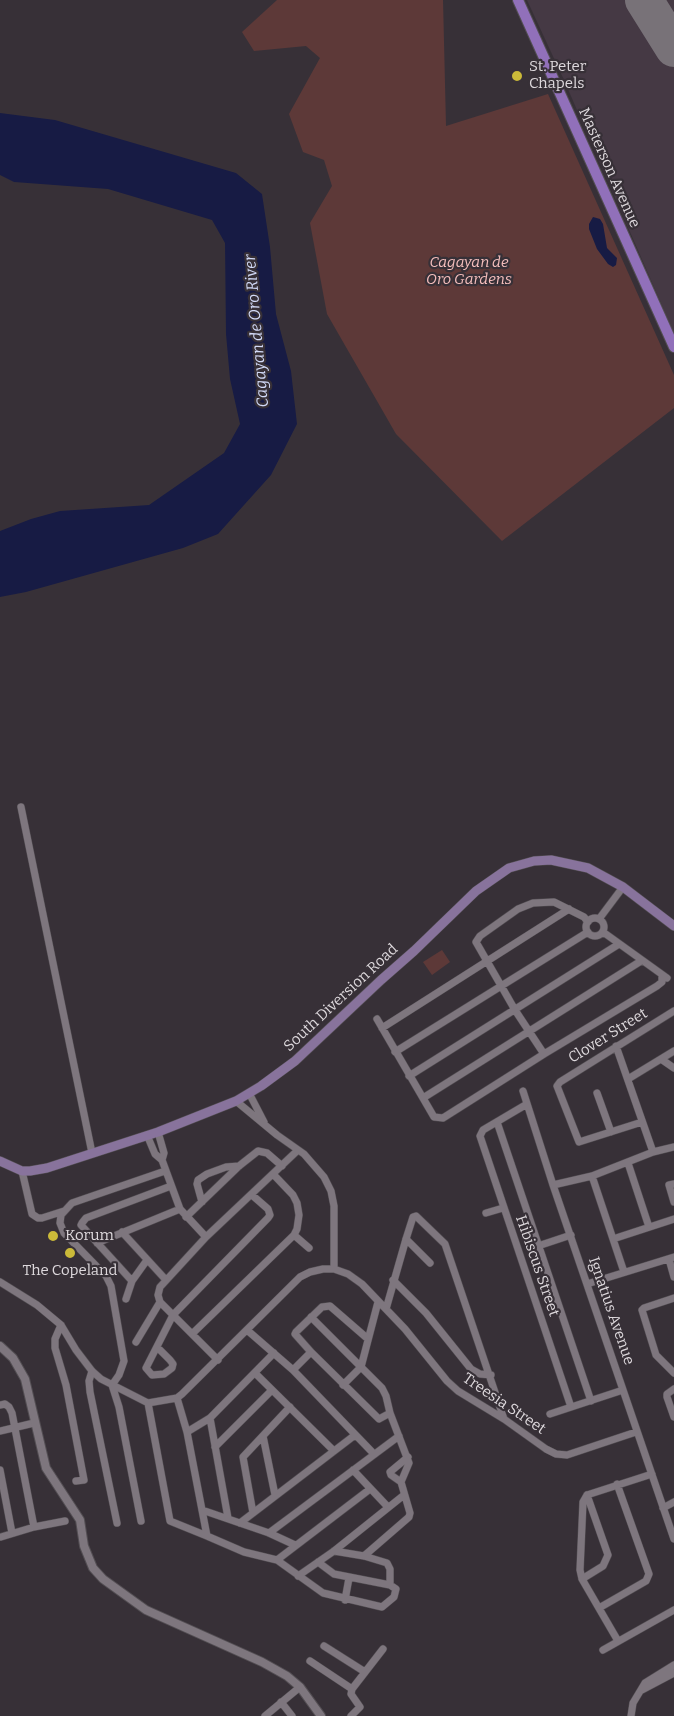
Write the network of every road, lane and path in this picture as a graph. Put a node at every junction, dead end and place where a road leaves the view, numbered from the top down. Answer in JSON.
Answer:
{"nodes":[{"id":1,"x":518,"y":0,"type":"edge"},
{"id":2,"x":674,"y":347,"type":"edge"},
{"id":3,"x":21,"y":807,"type":"dead end"},
{"id":4,"x":623,"y":887,"type":"junction"},
{"id":5,"x":569,"y":909,"type":"junction"},
{"id":6,"x":599,"y":919,"type":"junction"},
{"id":7,"x":588,"y":922,"type":"junction"},
{"id":8,"x":674,"y":926,"type":"edge"},
{"id":9,"x":588,"y":932,"type":"junction"},
{"id":10,"x":603,"y":932,"type":"junction"},
{"id":11,"x":619,"y":944,"type":"junction"},
{"id":12,"x":641,"y":960,"type":"junction"},
{"id":13,"x":487,"y":962,"type":"junction"},
{"id":14,"x":501,"y":986,"type":"junction"},
{"id":15,"x":515,"y":1010,"type":"junction"},
{"id":16,"x":674,"y":1011,"type":"edge"},
{"id":17,"x":377,"y":1019,"type":"dead end"},
{"id":18,"x":382,"y":1028,"type":"junction"},
{"id":19,"x":529,"y":1031,"type":"junction"},
{"id":20,"x":616,"y":1047,"type":"junction"},
{"id":21,"x":674,"y":1051,"type":"edge"},
{"id":22,"x":395,"y":1052,"type":"junction"},
{"id":23,"x":544,"y":1054,"type":"junction"},
{"id":24,"x":661,"y":1059,"type":"junction"},
{"id":25,"x":674,"y":1068,"type":"edge"},
{"id":26,"x":409,"y":1076,"type":"junction"},
{"id":27,"x":628,"y":1079,"type":"junction"},
{"id":28,"x":523,"y":1091,"type":"dead end"},
{"id":29,"x":249,"y":1093,"type":"junction"},
{"id":30,"x":597,"y":1094,"type":"dead end"},
{"id":31,"x":423,"y":1098,"type":"junction"},
{"id":32,"x":236,"y":1101,"type":"junction"},
{"id":33,"x":527,"y":1104,"type":"junction"},
{"id":34,"x":497,"y":1122,"type":"junction"},
{"id":35,"x":642,"y":1122,"type":"junction"},
{"id":36,"x":267,"y":1126,"type":"junction"},
{"id":37,"x":158,"y":1132,"type":"junction"},
{"id":38,"x":611,"y":1132,"type":"junction"},
{"id":39,"x":147,"y":1135,"type":"junction"},
{"id":40,"x":674,"y":1147,"type":"edge"},
{"id":41,"x":298,"y":1150,"type":"junction"},
{"id":42,"x":653,"y":1152,"type":"junction"},
{"id":43,"x":92,"y":1153,"type":"junction"},
{"id":44,"x":162,"y":1160,"type":"junction"},
{"id":45,"x":0,"y":1161,"type":"edge"},
{"id":46,"x":628,"y":1163,"type":"junction"},
{"id":47,"x":239,"y":1166,"type":"junction"},
{"id":48,"x":282,"y":1166,"type":"junction"},
{"id":49,"x":22,"y":1170,"type":"junction"},
{"id":50,"x":165,"y":1171,"type":"junction"},
{"id":51,"x":273,"y":1174,"type":"junction"},
{"id":52,"x":591,"y":1176,"type":"junction"},
{"id":53,"x":674,"y":1184,"type":"edge"},
{"id":54,"x":553,"y":1185,"type":"junction"},
{"id":55,"x":171,"y":1186,"type":"junction"},
{"id":56,"x":252,"y":1195,"type":"junction"},
{"id":57,"x":202,"y":1202,"type":"junction"},
{"id":58,"x":674,"y":1202,"type":"edge"},
{"id":59,"x":503,"y":1208,"type":"junction"},
{"id":60,"x":180,"y":1209,"type":"junction"},
{"id":61,"x":64,"y":1210,"type":"junction"},
{"id":62,"x":486,"y":1213,"type":"dead end"},
{"id":63,"x":186,"y":1218,"type":"junction"},
{"id":64,"x":674,"y":1219,"type":"edge"},
{"id":65,"x":649,"y":1227,"type":"junction"},
{"id":66,"x":122,"y":1232,"type":"junction"},
{"id":67,"x":294,"y":1235,"type":"junction"},
{"id":68,"x":571,"y":1235,"type":"junction"},
{"id":69,"x":206,"y":1237,"type":"junction"},
{"id":70,"x":406,"y":1239,"type":"junction"},
{"id":71,"x":614,"y":1239,"type":"junction"},
{"id":72,"x":97,"y":1243,"type":"junction"},
{"id":73,"x":538,"y":1246,"type":"junction"},
{"id":74,"x":309,"y":1248,"type":"dead end"},
{"id":75,"x":671,"y":1258,"type":"edge"},
{"id":76,"x":147,"y":1260,"type":"junction"},
{"id":77,"x":430,"y":1263,"type":"dead end"},
{"id":78,"x":334,"y":1269,"type":"junction"},
{"id":79,"x":624,"y":1272,"type":"junction"},
{"id":80,"x":674,"y":1277,"type":"edge"},
{"id":81,"x":166,"y":1280,"type":"junction"},
{"id":82,"x":393,"y":1280,"type":"junction"},
{"id":83,"x":132,"y":1281,"type":"junction"},
{"id":84,"x":0,"y":1282,"type":"edge"},
{"id":85,"x":587,"y":1284,"type":"junction"},
{"id":86,"x":674,"y":1298,"type":"edge"},
{"id":87,"x":126,"y":1299,"type":"dead end"},
{"id":88,"x":160,"y":1302,"type":"junction"},
{"id":89,"x":378,"y":1302,"type":"junction"},
{"id":90,"x":386,"y":1309,"type":"junction"},
{"id":91,"x":173,"y":1315,"type":"junction"},
{"id":92,"x":312,"y":1317,"type":"junction"},
{"id":93,"x":61,"y":1325,"type":"junction"},
{"id":94,"x":247,"y":1330,"type":"junction"},
{"id":95,"x":192,"y":1334,"type":"junction"},
{"id":96,"x":368,"y":1339,"type":"junction"},
{"id":97,"x":136,"y":1342,"type":"dead end"},
{"id":98,"x":0,"y":1346,"type":"edge"},
{"id":99,"x":157,"y":1347,"type":"dead end"},
{"id":100,"x":311,"y":1352,"type":"junction"},
{"id":101,"x":274,"y":1353,"type":"junction"},
{"id":102,"x":218,"y":1360,"type":"junction"},
{"id":103,"x":361,"y":1367,"type":"junction"},
{"id":104,"x":293,"y":1370,"type":"junction"},
{"id":105,"x":92,"y":1371,"type":"junction"},
{"id":106,"x":255,"y":1372,"type":"junction"},
{"id":107,"x":674,"y":1373,"type":"edge"},
{"id":108,"x":491,"y":1375,"type":"junction"},
{"id":109,"x":112,"y":1385,"type":"junction"},
{"id":110,"x":343,"y":1385,"type":"junction"},
{"id":111,"x":674,"y":1389,"type":"edge"},
{"id":112,"x":272,"y":1390,"type":"junction"},
{"id":113,"x":623,"y":1390,"type":"junction"},
{"id":114,"x":177,"y":1398,"type":"junction"},
{"id":115,"x":591,"y":1401,"type":"junction"},
{"id":116,"x":148,"y":1403,"type":"junction"},
{"id":117,"x":0,"y":1405,"type":"edge"},
{"id":118,"x":290,"y":1407,"type":"junction"},
{"id":119,"x":571,"y":1407,"type":"junction"},
{"id":120,"x":390,"y":1413,"type":"junction"},
{"id":121,"x":550,"y":1414,"type":"dead end"},
{"id":122,"x":674,"y":1417,"type":"edge"},
{"id":123,"x":210,"y":1418,"type":"junction"},
{"id":124,"x":504,"y":1419,"type":"junction"},
{"id":125,"x":34,"y":1423,"type":"junction"},
{"id":126,"x":14,"y":1428,"type":"junction"},
{"id":127,"x":0,"y":1431,"type":"edge"},
{"id":128,"x":187,"y":1432,"type":"junction"},
{"id":129,"x":636,"y":1432,"type":"junction"},
{"id":130,"x":355,"y":1435,"type":"junction"},
{"id":131,"x":263,"y":1436,"type":"junction"},
{"id":132,"x":399,"y":1436,"type":"junction"},
{"id":133,"x":215,"y":1447,"type":"junction"},
{"id":134,"x":334,"y":1451,"type":"junction"},
{"id":135,"x":374,"y":1454,"type":"junction"},
{"id":136,"x":408,"y":1457,"type":"junction"},
{"id":137,"x":0,"y":1470,"type":"edge"},
{"id":138,"x":353,"y":1470,"type":"junction"},
{"id":139,"x":652,"y":1474,"type":"junction"},
{"id":140,"x":76,"y":1481,"type":"dead end"},
{"id":141,"x":401,"y":1482,"type":"junction"},
{"id":142,"x":617,"y":1484,"type":"junction"},
{"id":143,"x":370,"y":1489,"type":"junction"},
{"id":144,"x":404,"y":1495,"type":"junction"},
{"id":145,"x":587,"y":1495,"type":"junction"},
{"id":146,"x":275,"y":1496,"type":"junction"},
{"id":147,"x":674,"y":1502,"type":"edge"},
{"id":148,"x":387,"y":1506,"type":"junction"},
{"id":149,"x":663,"y":1508,"type":"junction"},
{"id":150,"x":202,"y":1510,"type":"junction"},
{"id":151,"x":253,"y":1513,"type":"junction"},
{"id":152,"x":228,"y":1518,"type":"junction"},
{"id":153,"x":65,"y":1521,"type":"dead end"},
{"id":154,"x":141,"y":1521,"type":"dead end"},
{"id":155,"x":240,"y":1522,"type":"junction"},
{"id":156,"x":117,"y":1523,"type":"dead end"},
{"id":157,"x":34,"y":1527,"type":"junction"},
{"id":158,"x":12,"y":1533,"type":"junction"},
{"id":159,"x":269,"y":1533,"type":"junction"},
{"id":160,"x":207,"y":1536,"type":"junction"},
{"id":161,"x":0,"y":1538,"type":"edge"},
{"id":162,"x":674,"y":1539,"type":"edge"},
{"id":163,"x":295,"y":1545,"type":"junction"},
{"id":164,"x":334,"y":1551,"type":"junction"},
{"id":165,"x":364,"y":1556,"type":"junction"},
{"id":166,"x":277,"y":1560,"type":"junction"},
{"id":167,"x":318,"y":1562,"type":"junction"},
{"id":168,"x":298,"y":1576,"type":"junction"},
{"id":169,"x":349,"y":1578,"type":"junction"},
{"id":170,"x":582,"y":1579,"type":"junction"},
{"id":171,"x":390,"y":1585,"type":"junction"},
{"id":172,"x":345,"y":1599,"type":"junction"},
{"id":173,"x":598,"y":1608,"type":"junction"},
{"id":174,"x":674,"y":1610,"type":"edge"},
{"id":175,"x":618,"y":1641,"type":"junction"},
{"id":176,"x":324,"y":1646,"type":"dead end"},
{"id":177,"x":383,"y":1648,"type":"dead end"},
{"id":178,"x":603,"y":1650,"type":"dead end"},
{"id":179,"x":310,"y":1661,"type":"dead end"},
{"id":180,"x":674,"y":1665,"type":"edge"},
{"id":181,"x":365,"y":1672,"type":"junction"},
{"id":182,"x":674,"y":1673,"type":"edge"},
{"id":183,"x":300,"y":1687,"type":"junction"},
{"id":184,"x":352,"y":1689,"type":"junction"},
{"id":185,"x":638,"y":1692,"type":"junction"},
{"id":186,"x":281,"y":1702,"type":"junction"},
{"id":187,"x":265,"y":1716,"type":"edge"},
{"id":188,"x":292,"y":1716,"type":"edge"},
{"id":189,"x":321,"y":1716,"type":"edge"},
{"id":190,"x":351,"y":1716,"type":"edge"},
{"id":191,"x":631,"y":1716,"type":"edge"}],
"edges":[{"from":1,"to":2,"type":"main road","name":"Masterson Avenue"},
{"from":3,"to":43,"type":"street"},
{"from":4,"to":6,"type":"street"},
{"from":4,"to":8,"type":"main road","name":"South Diversion Road"},
{"from":4,"to":29,"type":"main road","name":"South Diversion Road"},
{"from":5,"to":7,"type":"street"},
{"from":5,"to":13,"type":"street"},
{"from":5,"to":13,"type":"street"},
{"from":6,"to":7,"type":"street"},
{"from":6,"to":10,"type":"street"},
{"from":7,"to":9,"type":"street"},
{"from":9,"to":10,"type":"street"},
{"from":9,"to":14,"type":"street"},
{"from":10,"to":11,"type":"street"},
{"from":11,"to":12,"type":"street"},
{"from":11,"to":15,"type":"street"},
{"from":12,"to":19,"type":"street"},
{"from":12,"to":23,"type":"street"},
{"from":13,"to":14,"type":"street"},
{"from":13,"to":18,"type":"street"},
{"from":14,"to":15,"type":"street"},
{"from":14,"to":22,"type":"street"},
{"from":15,"to":19,"type":"street"},
{"from":15,"to":26,"type":"street"},
{"from":16,"to":20,"type":"street","name":"Clover Street"},
{"from":17,"to":18,"type":"street"},
{"from":18,"to":22,"type":"street"},
{"from":19,"to":23,"type":"street"},
{"from":19,"to":31,"type":"street"},
{"from":20,"to":27,"type":"street"},
{"from":20,"to":38,"type":"street","name":"Clover Street"},
{"from":21,"to":24,"type":"street"},
{"from":22,"to":26,"type":"street"},
{"from":23,"to":31,"type":"street"},
{"from":24,"to":25,"type":"street"},
{"from":24,"to":27,"type":"street"},
{"from":26,"to":31,"type":"street"},
{"from":27,"to":35,"type":"street"},
{"from":28,"to":33,"type":"street","name":"Ignatius Avenue"},
{"from":29,"to":32,"type":"main road","name":"South Diversion Road"},
{"from":29,"to":36,"type":"street"},
{"from":30,"to":38,"type":"street"},
{"from":32,"to":36,"type":"street"},
{"from":32,"to":37,"type":"main road","name":"South Diversion Road"},
{"from":33,"to":34,"type":"street"},
{"from":33,"to":54,"type":"street","name":"Ignatius Avenue"},
{"from":34,"to":59,"type":"street","name":"Hibiscus Street"},
{"from":34,"to":73,"type":"street"},
{"from":35,"to":38,"type":"street"},
{"from":35,"to":42,"type":"street"},
{"from":36,"to":41,"type":"street"},
{"from":37,"to":39,"type":"main road","name":"South Diversion Road"},
{"from":37,"to":44,"type":"street"},
{"from":39,"to":43,"type":"main road","name":"South Diversion Road"},
{"from":39,"to":44,"type":"street"},
{"from":40,"to":42,"type":"street"},
{"from":41,"to":48,"type":"street"},
{"from":41,"to":78,"type":"street"},
{"from":42,"to":46,"type":"street"},
{"from":43,"to":49,"type":"main road","name":"South Diversion Road"},
{"from":44,"to":50,"type":"street"},
{"from":45,"to":49,"type":"main road","name":"South Diversion Road"},
{"from":46,"to":52,"type":"street"},
{"from":46,"to":65,"type":"street"},
{"from":47,"to":48,"type":"street"},
{"from":47,"to":57,"type":"street"},
{"from":47,"to":57,"type":"street"},
{"from":48,"to":51,"type":"street"},
{"from":49,"to":61,"type":"street"},
{"from":50,"to":55,"type":"street"},
{"from":50,"to":61,"type":"street"},
{"from":51,"to":56,"type":"street"},
{"from":51,"to":67,"type":"street"},
{"from":52,"to":54,"type":"street"},
{"from":52,"to":71,"type":"street"},
{"from":53,"to":58,"type":"street"},
{"from":54,"to":68,"type":"street","name":"Ignatius Avenue"},
{"from":55,"to":60,"type":"street"},
{"from":55,"to":72,"type":"street"},
{"from":56,"to":69,"type":"street"},
{"from":56,"to":91,"type":"street"},
{"from":57,"to":63,"type":"street"},
{"from":59,"to":62,"type":"street"},
{"from":59,"to":119,"type":"street","name":"Hibiscus Street"},
{"from":60,"to":63,"type":"street"},
{"from":60,"to":66,"type":"street"},
{"from":61,"to":109,"type":"street"},
{"from":63,"to":69,"type":"street"},
{"from":64,"to":65,"type":"street"},
{"from":65,"to":71,"type":"street"},
{"from":66,"to":72,"type":"street"},
{"from":66,"to":76,"type":"street"},
{"from":67,"to":74,"type":"street"},
{"from":67,"to":95,"type":"street"},
{"from":68,"to":73,"type":"street"},
{"from":68,"to":85,"type":"street","name":"Ignatius Avenue"},
{"from":69,"to":81,"type":"street"},
{"from":70,"to":77,"type":"street"},
{"from":70,"to":82,"type":"street"},
{"from":70,"to":108,"type":"street"},
{"from":71,"to":79,"type":"street"},
{"from":72,"to":83,"type":"street"},
{"from":73,"to":115,"type":"street"},
{"from":75,"to":79,"type":"street"},
{"from":75,"to":80,"type":"street"},
{"from":76,"to":81,"type":"street"},
{"from":76,"to":83,"type":"street"},
{"from":78,"to":89,"type":"street","name":"Treesia Street"},
{"from":78,"to":94,"type":"street"},
{"from":79,"to":85,"type":"street"},
{"from":81,"to":88,"type":"street"},
{"from":82,"to":90,"type":"street"},
{"from":82,"to":108,"type":"street"},
{"from":83,"to":87,"type":"street"},
{"from":84,"to":93,"type":"street"},
{"from":85,"to":113,"type":"street","name":"Ignatius Avenue"},
{"from":86,"to":107,"type":"street"},
{"from":88,"to":91,"type":"street"},
{"from":88,"to":97,"type":"street"},
{"from":89,"to":90,"type":"street","name":"Treesia Street"},
{"from":89,"to":96,"type":"street"},
{"from":90,"to":124,"type":"street","name":"Treesia Street"},
{"from":91,"to":95,"type":"street"},
{"from":91,"to":99,"type":"street"},
{"from":92,"to":96,"type":"street"},
{"from":92,"to":100,"type":"street"},
{"from":92,"to":103,"type":"street"},
{"from":93,"to":105,"type":"street"},
{"from":93,"to":140,"type":"street"},
{"from":94,"to":101,"type":"street"},
{"from":94,"to":102,"type":"street"},
{"from":95,"to":102,"type":"street"},
{"from":96,"to":103,"type":"street"},
{"from":98,"to":125,"type":"street"},
{"from":100,"to":104,"type":"street"},
{"from":100,"to":110,"type":"street"},
{"from":101,"to":104,"type":"street"},
{"from":101,"to":106,"type":"street"},
{"from":102,"to":114,"type":"street"},
{"from":103,"to":110,"type":"street"},
{"from":103,"to":120,"type":"street"},
{"from":104,"to":130,"type":"street"},
{"from":105,"to":109,"type":"street"},
{"from":105,"to":156,"type":"street"},
{"from":106,"to":112,"type":"street"},
{"from":106,"to":123,"type":"street"},
{"from":108,"to":124,"type":"street"},
{"from":109,"to":116,"type":"street"},
{"from":109,"to":154,"type":"street"},
{"from":110,"to":120,"type":"street"},
{"from":111,"to":122,"type":"street"},
{"from":112,"to":118,"type":"street"},
{"from":112,"to":133,"type":"street"},
{"from":113,"to":115,"type":"street"},
{"from":113,"to":129,"type":"street","name":"Ignatius Avenue"},
{"from":114,"to":116,"type":"street"},
{"from":114,"to":128,"type":"street"},
{"from":115,"to":119,"type":"street"},
{"from":116,"to":160,"type":"street"},
{"from":117,"to":126,"type":"street"},
{"from":118,"to":131,"type":"street"},
{"from":118,"to":134,"type":"street"},
{"from":119,"to":121,"type":"street"},
{"from":120,"to":132,"type":"street"},
{"from":123,"to":128,"type":"street"},
{"from":123,"to":133,"type":"street"},
{"from":124,"to":129,"type":"street","name":"Treesia Street"},
{"from":125,"to":126,"type":"street"},
{"from":125,"to":183,"type":"street"},
{"from":126,"to":127,"type":"street"},
{"from":126,"to":157,"type":"street"},
{"from":128,"to":150,"type":"street"},
{"from":129,"to":139,"type":"street","name":"Ignatius Avenue"},
{"from":130,"to":134,"type":"street"},
{"from":130,"to":135,"type":"street"},
{"from":131,"to":146,"type":"street"},
{"from":131,"to":151,"type":"street"},
{"from":132,"to":135,"type":"street"},
{"from":132,"to":136,"type":"street"},
{"from":133,"to":152,"type":"street"},
{"from":134,"to":146,"type":"street"},
{"from":135,"to":138,"type":"street"},
{"from":136,"to":141,"type":"street"},
{"from":136,"to":141,"type":"street"},
{"from":137,"to":158,"type":"street"},
{"from":138,"to":143,"type":"street"},
{"from":138,"to":159,"type":"street"},
{"from":139,"to":142,"type":"street"},
{"from":139,"to":149,"type":"street","name":"Ignatius Avenue"},
{"from":141,"to":144,"type":"street"},
{"from":142,"to":145,"type":"street"},
{"from":142,"to":173,"type":"street"},
{"from":143,"to":148,"type":"street"},
{"from":143,"to":163,"type":"street"},
{"from":144,"to":148,"type":"street"},
{"from":144,"to":165,"type":"street"},
{"from":145,"to":170,"type":"street"},
{"from":145,"to":170,"type":"street"},
{"from":146,"to":151,"type":"street"},
{"from":147,"to":149,"type":"street"},
{"from":148,"to":164,"type":"street"},
{"from":149,"to":162,"type":"street","name":"Ignatius Avenue"},
{"from":150,"to":152,"type":"street"},
{"from":150,"to":160,"type":"street"},
{"from":151,"to":155,"type":"street"},
{"from":152,"to":155,"type":"street"},
{"from":153,"to":157,"type":"street"},
{"from":155,"to":159,"type":"street"},
{"from":157,"to":158,"type":"street"},
{"from":158,"to":161,"type":"street"},
{"from":159,"to":163,"type":"street"},
{"from":160,"to":166,"type":"street"},
{"from":163,"to":166,"type":"street"},
{"from":164,"to":165,"type":"street"},
{"from":164,"to":167,"type":"street"},
{"from":165,"to":171,"type":"street"},
{"from":166,"to":168,"type":"street"},
{"from":167,"to":168,"type":"street"},
{"from":167,"to":169,"type":"street"},
{"from":168,"to":172,"type":"street"},
{"from":169,"to":171,"type":"street"},
{"from":169,"to":172,"type":"street"},
{"from":170,"to":173,"type":"street"},
{"from":171,"to":172,"type":"street"},
{"from":173,"to":175,"type":"street"},
{"from":174,"to":175,"type":"street"},
{"from":175,"to":178,"type":"street"},
{"from":176,"to":181,"type":"street"},
{"from":177,"to":181,"type":"street"},
{"from":179,"to":184,"type":"street"},
{"from":180,"to":185,"type":"street"},
{"from":181,"to":184,"type":"street"},
{"from":182,"to":185,"type":"street"},
{"from":183,"to":186,"type":"street"},
{"from":183,"to":189,"type":"street"},
{"from":184,"to":190,"type":"street"},
{"from":185,"to":191,"type":"street"},
{"from":186,"to":187,"type":"street"},
{"from":186,"to":188,"type":"street"}]}
